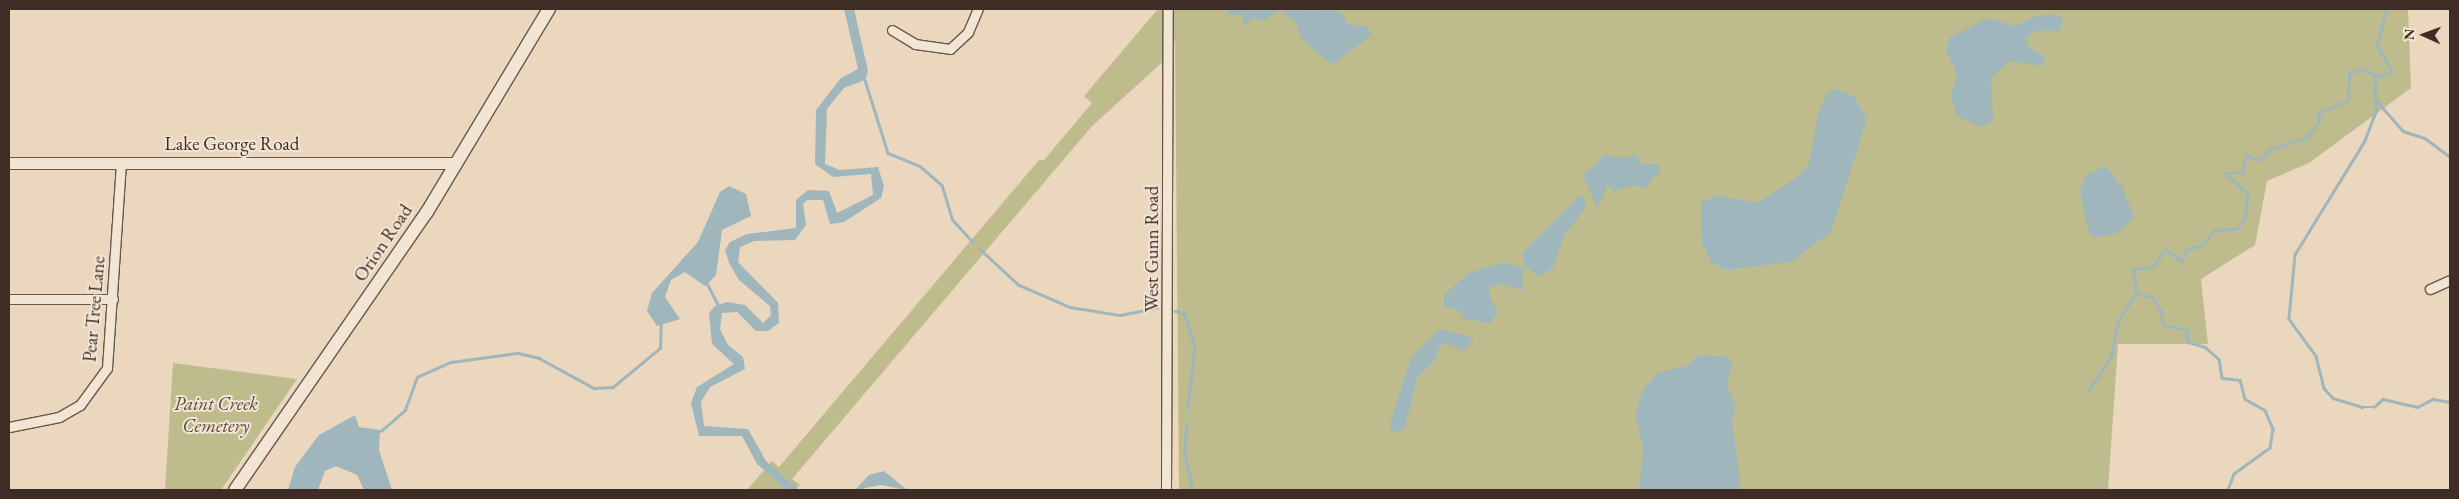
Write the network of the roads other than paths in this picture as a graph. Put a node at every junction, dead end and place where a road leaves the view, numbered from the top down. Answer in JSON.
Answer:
{"nodes":[{"id":1,"x":549,"y":9,"type":"edge"},
{"id":2,"x":978,"y":9,"type":"edge"},
{"id":3,"x":1168,"y":9,"type":"edge"},
{"id":4,"x":892,"y":30,"type":"dead end"},
{"id":5,"x":121,"y":162,"type":"junction"},
{"id":6,"x":9,"y":163,"type":"edge"},
{"id":7,"x":456,"y":163,"type":"junction"},
{"id":8,"x":2450,"y":280,"type":"edge"},
{"id":9,"x":2430,"y":289,"type":"dead end"},
{"id":10,"x":9,"y":299,"type":"edge"},
{"id":11,"x":113,"y":299,"type":"junction"},
{"id":12,"x":9,"y":427,"type":"edge"},
{"id":13,"x":235,"y":490,"type":"edge"},
{"id":14,"x":1166,"y":490,"type":"edge"}],
"edges":[{"from":1,"to":7,"type":"main road","name":"Orion Road"},
{"from":2,"to":4,"type":"street"},
{"from":3,"to":14,"type":"street","name":"West Gunn Road"},
{"from":5,"to":6,"type":"street","name":"Lake George Road"},
{"from":5,"to":7,"type":"street","name":"Lake George Road"},
{"from":5,"to":11,"type":"street","name":"Pear Tree Lane"},
{"from":7,"to":13,"type":"main road","name":"Orion Road"},
{"from":8,"to":9,"type":"street"},
{"from":10,"to":11,"type":"street"},
{"from":11,"to":12,"type":"street","name":"Pear Tree Lane"}]}
